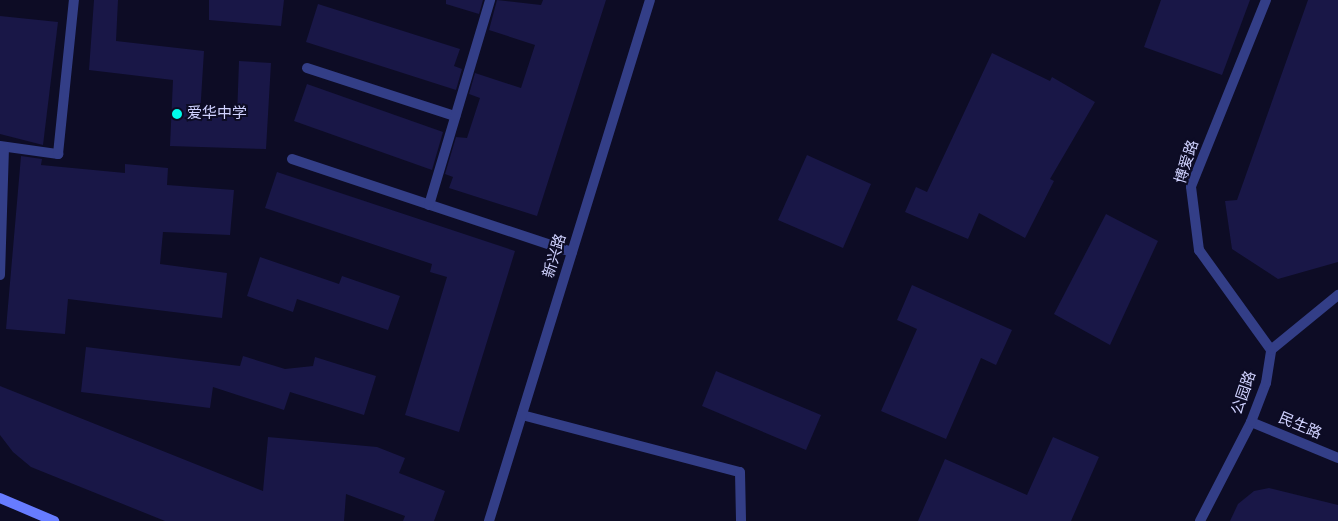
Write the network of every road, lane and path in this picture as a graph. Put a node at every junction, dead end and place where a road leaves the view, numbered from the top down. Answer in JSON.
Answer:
{"nodes":[{"id":1,"x":74,"y":0,"type":"edge"},
{"id":2,"x":490,"y":0,"type":"edge"},
{"id":3,"x":650,"y":0,"type":"edge"},
{"id":4,"x":1266,"y":0,"type":"edge"},
{"id":5,"x":307,"y":68,"type":"dead end"},
{"id":6,"x":455,"y":116,"type":"junction"},
{"id":7,"x":2,"y":146,"type":"edge"},
{"id":8,"x":292,"y":159,"type":"dead end"},
{"id":9,"x":429,"y":205,"type":"junction"},
{"id":10,"x":572,"y":252,"type":"junction"},
{"id":11,"x":0,"y":275,"type":"edge"},
{"id":12,"x":1338,"y":295,"type":"edge"},
{"id":13,"x":1271,"y":350,"type":"junction"},
{"id":14,"x":522,"y":415,"type":"junction"},
{"id":15,"x":1251,"y":422,"type":"junction"},
{"id":16,"x":1338,"y":458,"type":"edge"},
{"id":17,"x":0,"y":498,"type":"edge"},
{"id":18,"x":54,"y":521,"type":"edge"},
{"id":19,"x":489,"y":521,"type":"edge"},
{"id":20,"x":740,"y":521,"type":"edge"},
{"id":21,"x":1200,"y":521,"type":"edge"}],
"edges":[{"from":1,"to":7,"type":"street"},
{"from":2,"to":6,"type":"street"},
{"from":3,"to":10,"type":"street","name":"新兴路"},
{"from":4,"to":13,"type":"street","name":"博爱路"},
{"from":5,"to":6,"type":"street"},
{"from":6,"to":9,"type":"street"},
{"from":7,"to":11,"type":"street"},
{"from":8,"to":9,"type":"street"},
{"from":9,"to":10,"type":"street"},
{"from":10,"to":14,"type":"street","name":"新兴路"},
{"from":12,"to":13,"type":"street"},
{"from":13,"to":15,"type":"street","name":"公园路"},
{"from":14,"to":19,"type":"street","name":"新兴路"},
{"from":14,"to":20,"type":"street"},
{"from":15,"to":16,"type":"street","name":"民生路"},
{"from":15,"to":21,"type":"street","name":"公园路"},
{"from":17,"to":18,"type":"main road"}]}
